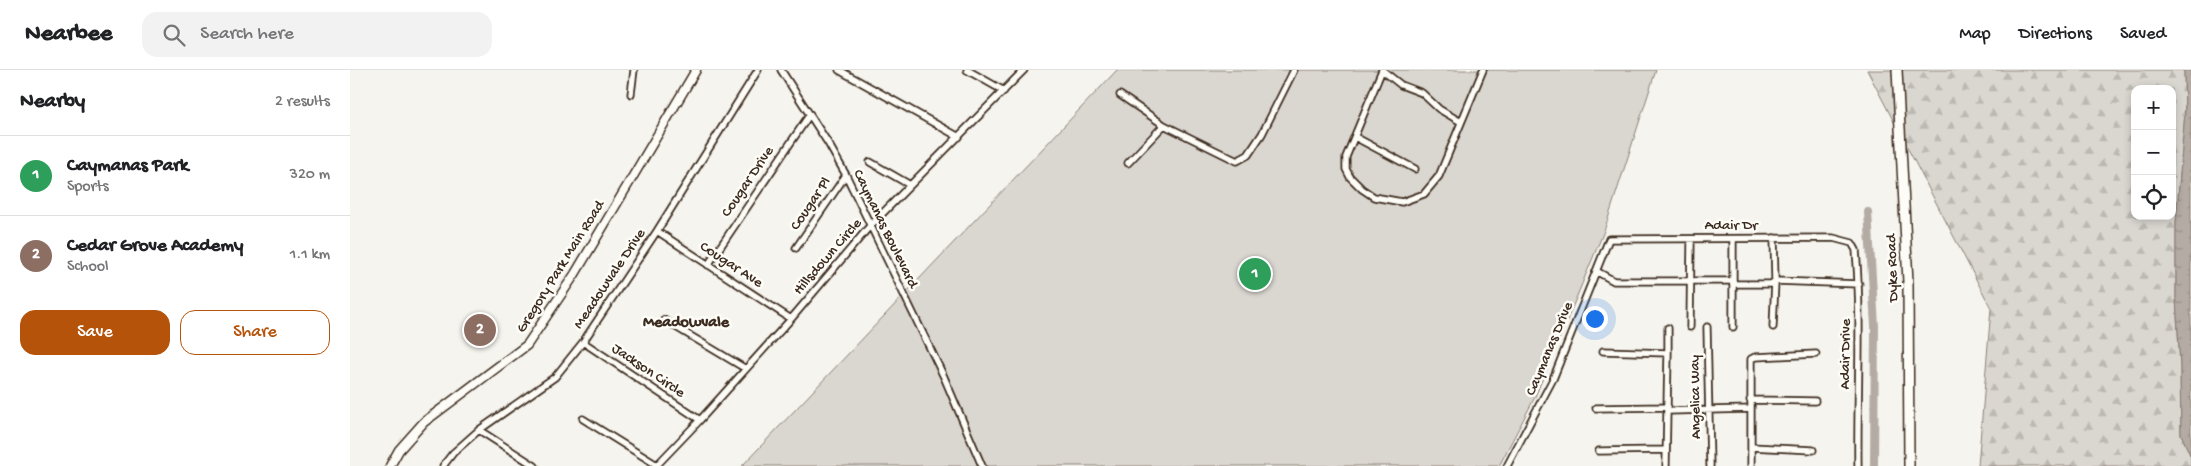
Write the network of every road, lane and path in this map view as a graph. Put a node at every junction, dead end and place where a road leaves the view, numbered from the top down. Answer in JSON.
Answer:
{"nodes":[{"id":1,"x":634,"y":70,"type":"edge"},
{"id":2,"x":696,"y":70,"type":"edge"},
{"id":3,"x":758,"y":70,"type":"edge"},
{"id":4,"x":781,"y":70,"type":"edge"},
{"id":5,"x":839,"y":70,"type":"edge"},
{"id":6,"x":966,"y":70,"type":"edge"},
{"id":7,"x":1024,"y":70,"type":"edge"},
{"id":8,"x":1294,"y":70,"type":"edge"},
{"id":9,"x":1382,"y":70,"type":"edge"},
{"id":10,"x":1483,"y":70,"type":"edge"},
{"id":11,"x":1897,"y":70,"type":"edge"},
{"id":12,"x":1004,"y":91,"type":"junction"},
{"id":13,"x":631,"y":94,"type":"dead end"},
{"id":14,"x":1120,"y":95,"type":"dead end"},
{"id":15,"x":810,"y":114,"type":"junction"},
{"id":16,"x":1461,"y":122,"type":"junction"},
{"id":17,"x":1164,"y":125,"type":"junction"},
{"id":18,"x":959,"y":137,"type":"junction"},
{"id":19,"x":1355,"y":137,"type":"junction"},
{"id":20,"x":870,"y":162,"type":"dead end"},
{"id":21,"x":1128,"y":163,"type":"dead end"},
{"id":22,"x":1415,"y":168,"type":"dead end"},
{"id":23,"x":846,"y":175,"type":"junction"},
{"id":24,"x":910,"y":186,"type":"junction"},
{"id":25,"x":869,"y":227,"type":"junction"},
{"id":26,"x":657,"y":231,"type":"junction"},
{"id":27,"x":1691,"y":238,"type":"junction"},
{"id":28,"x":1774,"y":238,"type":"junction"},
{"id":29,"x":1609,"y":239,"type":"joint"},
{"id":30,"x":1733,"y":239,"type":"junction"},
{"id":31,"x":1852,"y":244,"type":"joint"},
{"id":32,"x":796,"y":248,"type":"dead end"},
{"id":33,"x":708,"y":264,"type":"junction"},
{"id":34,"x":1596,"y":271,"type":"junction"},
{"id":35,"x":1690,"y":281,"type":"junction"},
{"id":36,"x":1733,"y":282,"type":"junction"},
{"id":37,"x":1775,"y":283,"type":"junction"},
{"id":38,"x":1859,"y":284,"type":"junction"},
{"id":39,"x":791,"y":319,"type":"junction"},
{"id":40,"x":664,"y":320,"type":"dead end"},
{"id":41,"x":1690,"y":327,"type":"dead end"},
{"id":42,"x":1707,"y":327,"type":"dead end"},
{"id":43,"x":1733,"y":327,"type":"dead end"},
{"id":44,"x":1773,"y":327,"type":"dead end"},
{"id":45,"x":1668,"y":328,"type":"dead end"},
{"id":46,"x":583,"y":342,"type":"junction"},
{"id":47,"x":1603,"y":351,"type":"dead end"},
{"id":48,"x":1668,"y":353,"type":"junction"},
{"id":49,"x":1816,"y":354,"type":"dead end"},
{"id":50,"x":746,"y":369,"type":"junction"},
{"id":51,"x":1750,"y":400,"type":"junction"},
{"id":52,"x":1815,"y":401,"type":"dead end"},
{"id":53,"x":1596,"y":408,"type":"dead end"},
{"id":54,"x":1668,"y":409,"type":"junction"},
{"id":55,"x":1750,"y":409,"type":"junction"},
{"id":56,"x":1708,"y":411,"type":"junction"},
{"id":57,"x":583,"y":419,"type":"dead end"},
{"id":58,"x":700,"y":420,"type":"junction"},
{"id":59,"x":479,"y":430,"type":"junction"},
{"id":60,"x":1751,"y":447,"type":"junction"},
{"id":61,"x":1666,"y":450,"type":"junction"},
{"id":62,"x":1813,"y":450,"type":"dead end"},
{"id":63,"x":1599,"y":451,"type":"dead end"},
{"id":64,"x":390,"y":466,"type":"edge"},
{"id":65,"x":443,"y":466,"type":"edge"},
{"id":66,"x":535,"y":466,"type":"edge"},
{"id":67,"x":657,"y":466,"type":"edge"},
{"id":68,"x":982,"y":466,"type":"edge"},
{"id":69,"x":1507,"y":466,"type":"edge"},
{"id":70,"x":1666,"y":466,"type":"edge"},
{"id":71,"x":1710,"y":466,"type":"edge"},
{"id":72,"x":1751,"y":466,"type":"edge"},
{"id":73,"x":1858,"y":466,"type":"edge"},
{"id":74,"x":1909,"y":466,"type":"edge"}],
"edges":[{"from":1,"to":13,"type":"street"},
{"from":2,"to":64,"type":"street","name":"Gregory Park Main Road"},
{"from":3,"to":26,"type":"street","name":"Meadowvale Drive"},
{"from":4,"to":15,"type":"street","name":"Caymanas Boulevard"},
{"from":5,"to":18,"type":"street"},
{"from":6,"to":12,"type":"street"},
{"from":7,"to":12,"type":"street","name":"Hillsdown Circle"},
{"from":8,"to":17,"type":"street"},
{"from":9,"to":16,"type":"street"},
{"from":9,"to":19,"type":"street"},
{"from":10,"to":16,"type":"street"},
{"from":11,"to":74,"type":"main road","name":"Dyke Road"},
{"from":12,"to":18,"type":"street","name":"Hillsdown Circle"},
{"from":14,"to":17,"type":"street"},
{"from":15,"to":23,"type":"street","name":"Caymanas Boulevard"},
{"from":15,"to":33,"type":"street","name":"Cougar Drive"},
{"from":16,"to":19,"type":"street"},
{"from":17,"to":21,"type":"street"},
{"from":18,"to":24,"type":"street","name":"Hillsdown Circle"},
{"from":19,"to":22,"type":"street"},
{"from":20,"to":24,"type":"street"},
{"from":23,"to":25,"type":"street","name":"Caymanas Boulevard"},
{"from":23,"to":32,"type":"street","name":"Cougar Pl"},
{"from":24,"to":25,"type":"street","name":"Hillsdown Circle"},
{"from":25,"to":39,"type":"street","name":"Hillsdown Circle"},
{"from":25,"to":68,"type":"street","name":"Caymanas Boulevard"},
{"from":26,"to":33,"type":"street","name":"Cougar Ave"},
{"from":26,"to":46,"type":"street","name":"Meadowvale Drive"},
{"from":27,"to":29,"type":"street","name":"Adair Dr"},
{"from":27,"to":30,"type":"street","name":"Adair Dr"},
{"from":27,"to":35,"type":"street"},
{"from":28,"to":30,"type":"street","name":"Adair Dr"},
{"from":28,"to":31,"type":"street","name":"Adair Dr"},
{"from":28,"to":37,"type":"street"},
{"from":29,"to":34,"type":"street","name":"Caymanas Drive"},
{"from":30,"to":36,"type":"street"},
{"from":31,"to":38,"type":"street","name":"Adair Drive"},
{"from":33,"to":39,"type":"street","name":"Cougar Ave"},
{"from":34,"to":35,"type":"street"},
{"from":34,"to":69,"type":"street","name":"Caymanas Drive"},
{"from":35,"to":36,"type":"street"},
{"from":35,"to":41,"type":"street"},
{"from":36,"to":37,"type":"street"},
{"from":36,"to":43,"type":"street"},
{"from":37,"to":38,"type":"street"},
{"from":37,"to":44,"type":"street"},
{"from":38,"to":73,"type":"street","name":"Adair Drive"},
{"from":39,"to":50,"type":"street","name":"Hillsdown Circle"},
{"from":40,"to":50,"type":"street"},
{"from":42,"to":56,"type":"street","name":"Angelica Way"},
{"from":45,"to":48,"type":"street"},
{"from":46,"to":58,"type":"street","name":"Jackson Circle"},
{"from":46,"to":59,"type":"street","name":"Meadowvale Drive"},
{"from":47,"to":48,"type":"street"},
{"from":48,"to":54,"type":"street"},
{"from":49,"to":51,"type":"street"},
{"from":50,"to":58,"type":"street","name":"Hillsdown Circle"},
{"from":51,"to":52,"type":"street"},
{"from":51,"to":55,"type":"street"},
{"from":53,"to":54,"type":"street"},
{"from":54,"to":56,"type":"street"},
{"from":54,"to":61,"type":"street"},
{"from":55,"to":56,"type":"street"},
{"from":55,"to":60,"type":"street"},
{"from":56,"to":71,"type":"street","name":"Angelica Way"},
{"from":57,"to":67,"type":"street"},
{"from":58,"to":67,"type":"street","name":"Hillsdown Circle"},
{"from":59,"to":65,"type":"street","name":"Meadowvale Drive"},
{"from":59,"to":66,"type":"street"},
{"from":60,"to":62,"type":"street"},
{"from":60,"to":72,"type":"street"},
{"from":61,"to":63,"type":"street"},
{"from":61,"to":70,"type":"street"}]}
